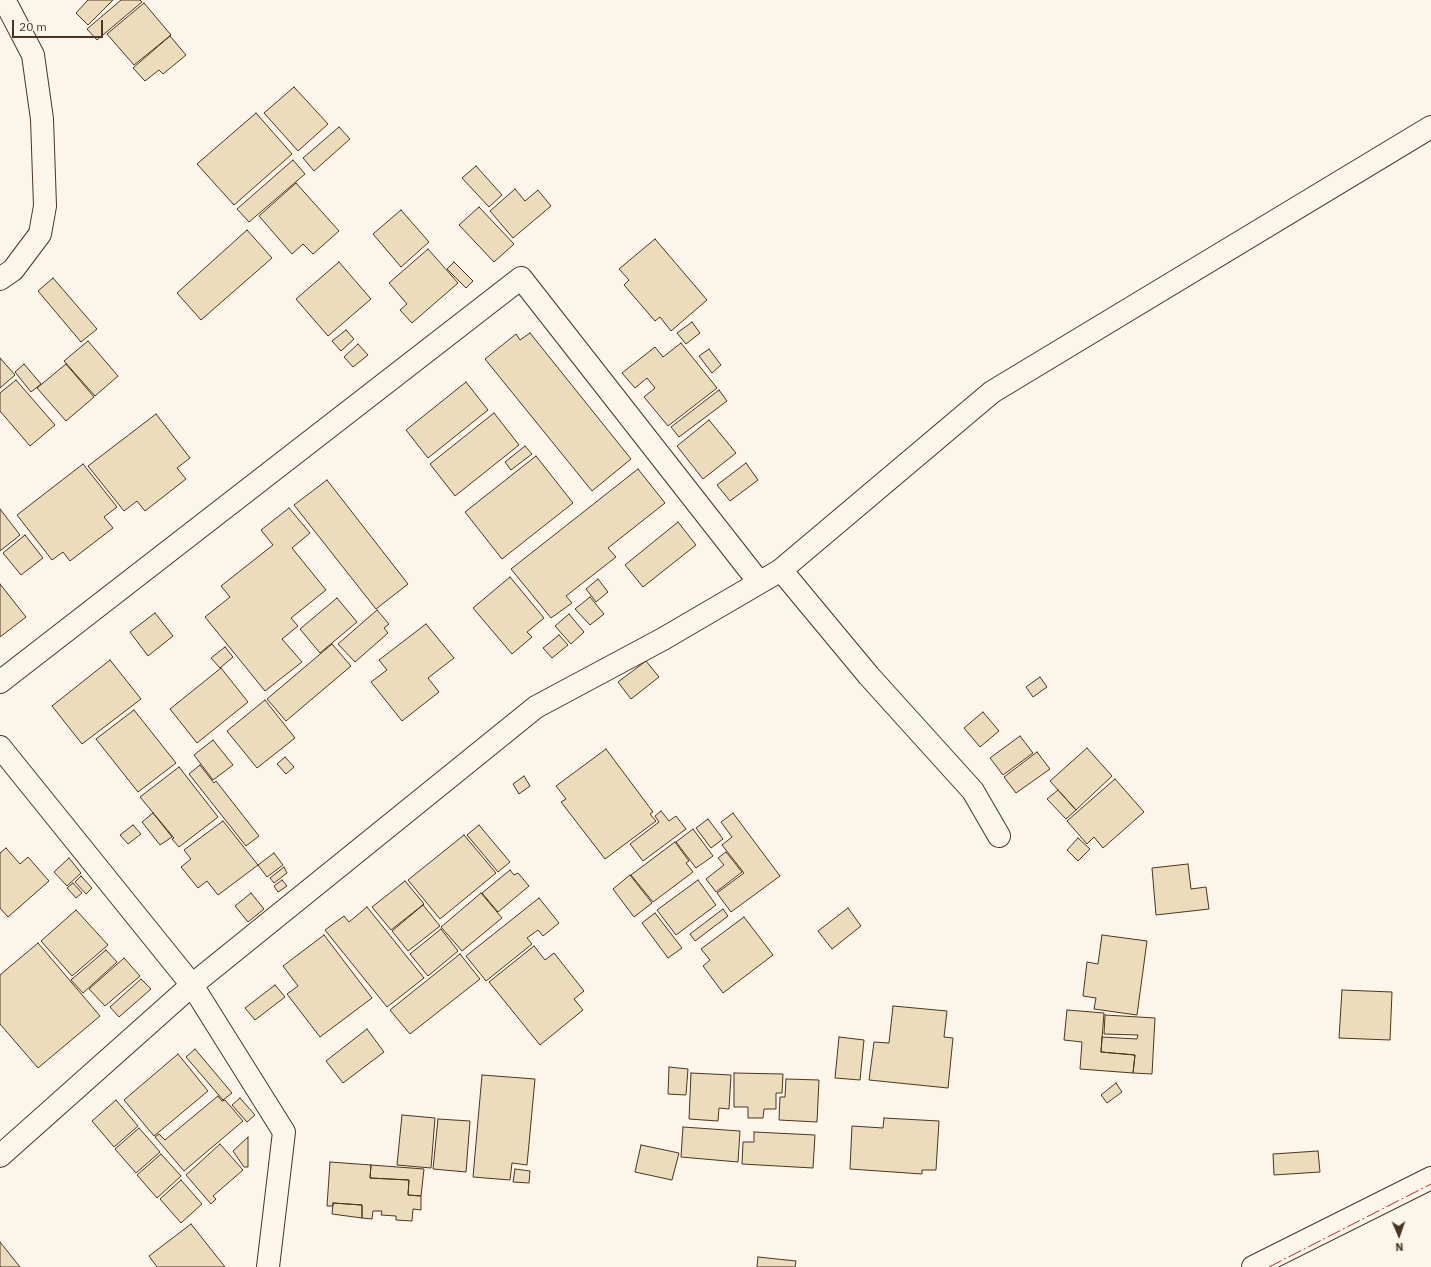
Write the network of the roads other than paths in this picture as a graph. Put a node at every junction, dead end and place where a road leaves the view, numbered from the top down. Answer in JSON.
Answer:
{"nodes":[{"id":1,"x":2,"y":0,"type":"edge"},
{"id":2,"x":1431,"y":127,"type":"edge"},
{"id":3,"x":0,"y":278,"type":"edge"},
{"id":4,"x":781,"y":570,"type":"junction"},
{"id":5,"x":759,"y":582,"type":"junction"},
{"id":6,"x":0,"y":682,"type":"edge"},
{"id":7,"x":0,"y":747,"type":"edge"},
{"id":8,"x":999,"y":836,"type":"dead end"},
{"id":9,"x":192,"y":985,"type":"junction"},
{"id":10,"x":0,"y":1156,"type":"edge"},
{"id":11,"x":1431,"y":1178,"type":"edge"},
{"id":12,"x":268,"y":1267,"type":"edge"},
{"id":13,"x":1253,"y":1267,"type":"edge"}],
"edges":[{"from":1,"to":3,"type":"street"},
{"from":2,"to":4,"type":"street"},
{"from":4,"to":5,"type":"street"},
{"from":4,"to":8,"type":"street"},
{"from":5,"to":6,"type":"street"},
{"from":5,"to":9,"type":"street"},
{"from":7,"to":9,"type":"street"},
{"from":9,"to":10,"type":"street"},
{"from":9,"to":12,"type":"street"},
{"from":11,"to":13,"type":"street"}]}
